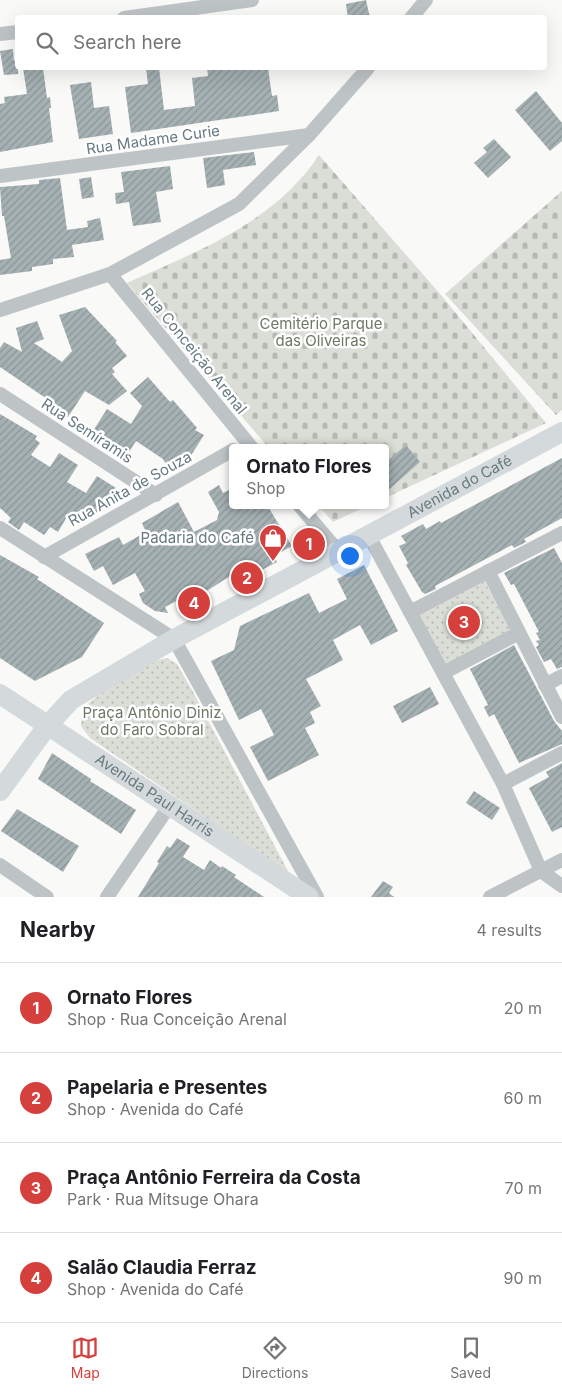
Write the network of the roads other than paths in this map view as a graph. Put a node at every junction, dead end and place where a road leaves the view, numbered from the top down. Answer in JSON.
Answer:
{"nodes":[{"id":1,"x":252,"y":0,"type":"edge"},
{"id":2,"x":426,"y":0,"type":"edge"},
{"id":3,"x":145,"y":15,"type":"edge"},
{"id":4,"x":414,"y":15,"type":"edge"},
{"id":5,"x":15,"y":32,"type":"edge"},
{"id":6,"x":0,"y":34,"type":"edge"},
{"id":7,"x":366,"y":70,"type":"edge"},
{"id":8,"x":309,"y":135,"type":"junction"},
{"id":9,"x":0,"y":176,"type":"edge"},
{"id":10,"x":110,"y":274,"type":"junction"},
{"id":11,"x":0,"y":310,"type":"edge"},
{"id":12,"x":0,"y":394,"type":"edge"},
{"id":13,"x":562,"y":432,"type":"edge"},
{"id":14,"x":240,"y":444,"type":"edge"},
{"id":15,"x":229,"y":454,"type":"edge"},
{"id":16,"x":156,"y":495,"type":"junction"},
{"id":17,"x":302,"y":509,"type":"edge"},
{"id":18,"x":0,"y":528,"type":"edge"},
{"id":19,"x":562,"y":534,"type":"edge"},
{"id":20,"x":369,"y":536,"type":"junction"},
{"id":21,"x":338,"y":551,"type":"junction"},
{"id":22,"x":44,"y":557,"type":"junction"},
{"id":23,"x":488,"y":571,"type":"junction"},
{"id":24,"x":410,"y":612,"type":"junction"},
{"id":25,"x":519,"y":633,"type":"junction"},
{"id":26,"x":174,"y":639,"type":"junction"},
{"id":27,"x":443,"y":673,"type":"junction"},
{"id":28,"x":562,"y":676,"type":"edge"},
{"id":29,"x":545,"y":684,"type":"junction"},
{"id":30,"x":0,"y":694,"type":"edge"},
{"id":31,"x":562,"y":717,"type":"edge"},
{"id":32,"x":48,"y":725,"type":"junction"},
{"id":33,"x":562,"y":753,"type":"edge"},
{"id":34,"x":503,"y":784,"type":"junction"},
{"id":35,"x":0,"y":791,"type":"edge"},
{"id":36,"x":170,"y":805,"type":"junction"},
{"id":37,"x":562,"y":860,"type":"edge"},
{"id":38,"x":0,"y":865,"type":"edge"},
{"id":39,"x":541,"y":871,"type":"junction"},
{"id":40,"x":562,"y":886,"type":"edge"},
{"id":41,"x":47,"y":897,"type":"edge"},
{"id":42,"x":107,"y":897,"type":"edge"},
{"id":43,"x":309,"y":897,"type":"edge"},
{"id":44,"x":317,"y":897,"type":"edge"},
{"id":45,"x":490,"y":897,"type":"edge"}],
"edges":[{"from":1,"to":3,"type":"street"},
{"from":2,"to":4,"type":"street"},
{"from":5,"to":6,"type":"street"},
{"from":7,"to":8,"type":"street"},
{"from":8,"to":9,"type":"street","name":"Rua Madame Curie"},
{"from":8,"to":10,"type":"street"},
{"from":10,"to":11,"type":"street"},
{"from":10,"to":14,"type":"street","name":"Rua Conceição Arenal"},
{"from":12,"to":16,"type":"street","name":"Rua Semíramis"},
{"from":13,"to":20,"type":"street","name":"Avenida do Café"},
{"from":15,"to":16,"type":"street","name":"Rua Anita de Souza"},
{"from":16,"to":22,"type":"street","name":"Rua Anita de Souza"},
{"from":17,"to":21,"type":"street"},
{"from":18,"to":22,"type":"street"},
{"from":19,"to":23,"type":"street"},
{"from":20,"to":21,"type":"street","name":"Avenida do Café"},
{"from":20,"to":24,"type":"street"},
{"from":21,"to":26,"type":"street","name":"Avenida do Café"},
{"from":22,"to":26,"type":"street"},
{"from":23,"to":24,"type":"street"},
{"from":23,"to":25,"type":"street"},
{"from":24,"to":27,"type":"street"},
{"from":25,"to":27,"type":"street"},
{"from":25,"to":29,"type":"street"},
{"from":26,"to":32,"type":"street","name":"Avenida do Café"},
{"from":26,"to":44,"type":"street"},
{"from":27,"to":34,"type":"street"},
{"from":28,"to":29,"type":"street"},
{"from":29,"to":31,"type":"street"},
{"from":30,"to":32,"type":"street","name":"Avenida Paul Harris"},
{"from":32,"to":35,"type":"street","name":"Avenida do Café"},
{"from":32,"to":36,"type":"street","name":"Avenida Paul Harris"},
{"from":33,"to":34,"type":"street"},
{"from":34,"to":39,"type":"street"},
{"from":36,"to":42,"type":"street"},
{"from":36,"to":43,"type":"street","name":"Avenida Paul Harris"},
{"from":37,"to":39,"type":"street"},
{"from":38,"to":41,"type":"street"},
{"from":39,"to":40,"type":"street"},
{"from":39,"to":45,"type":"street"}]}
